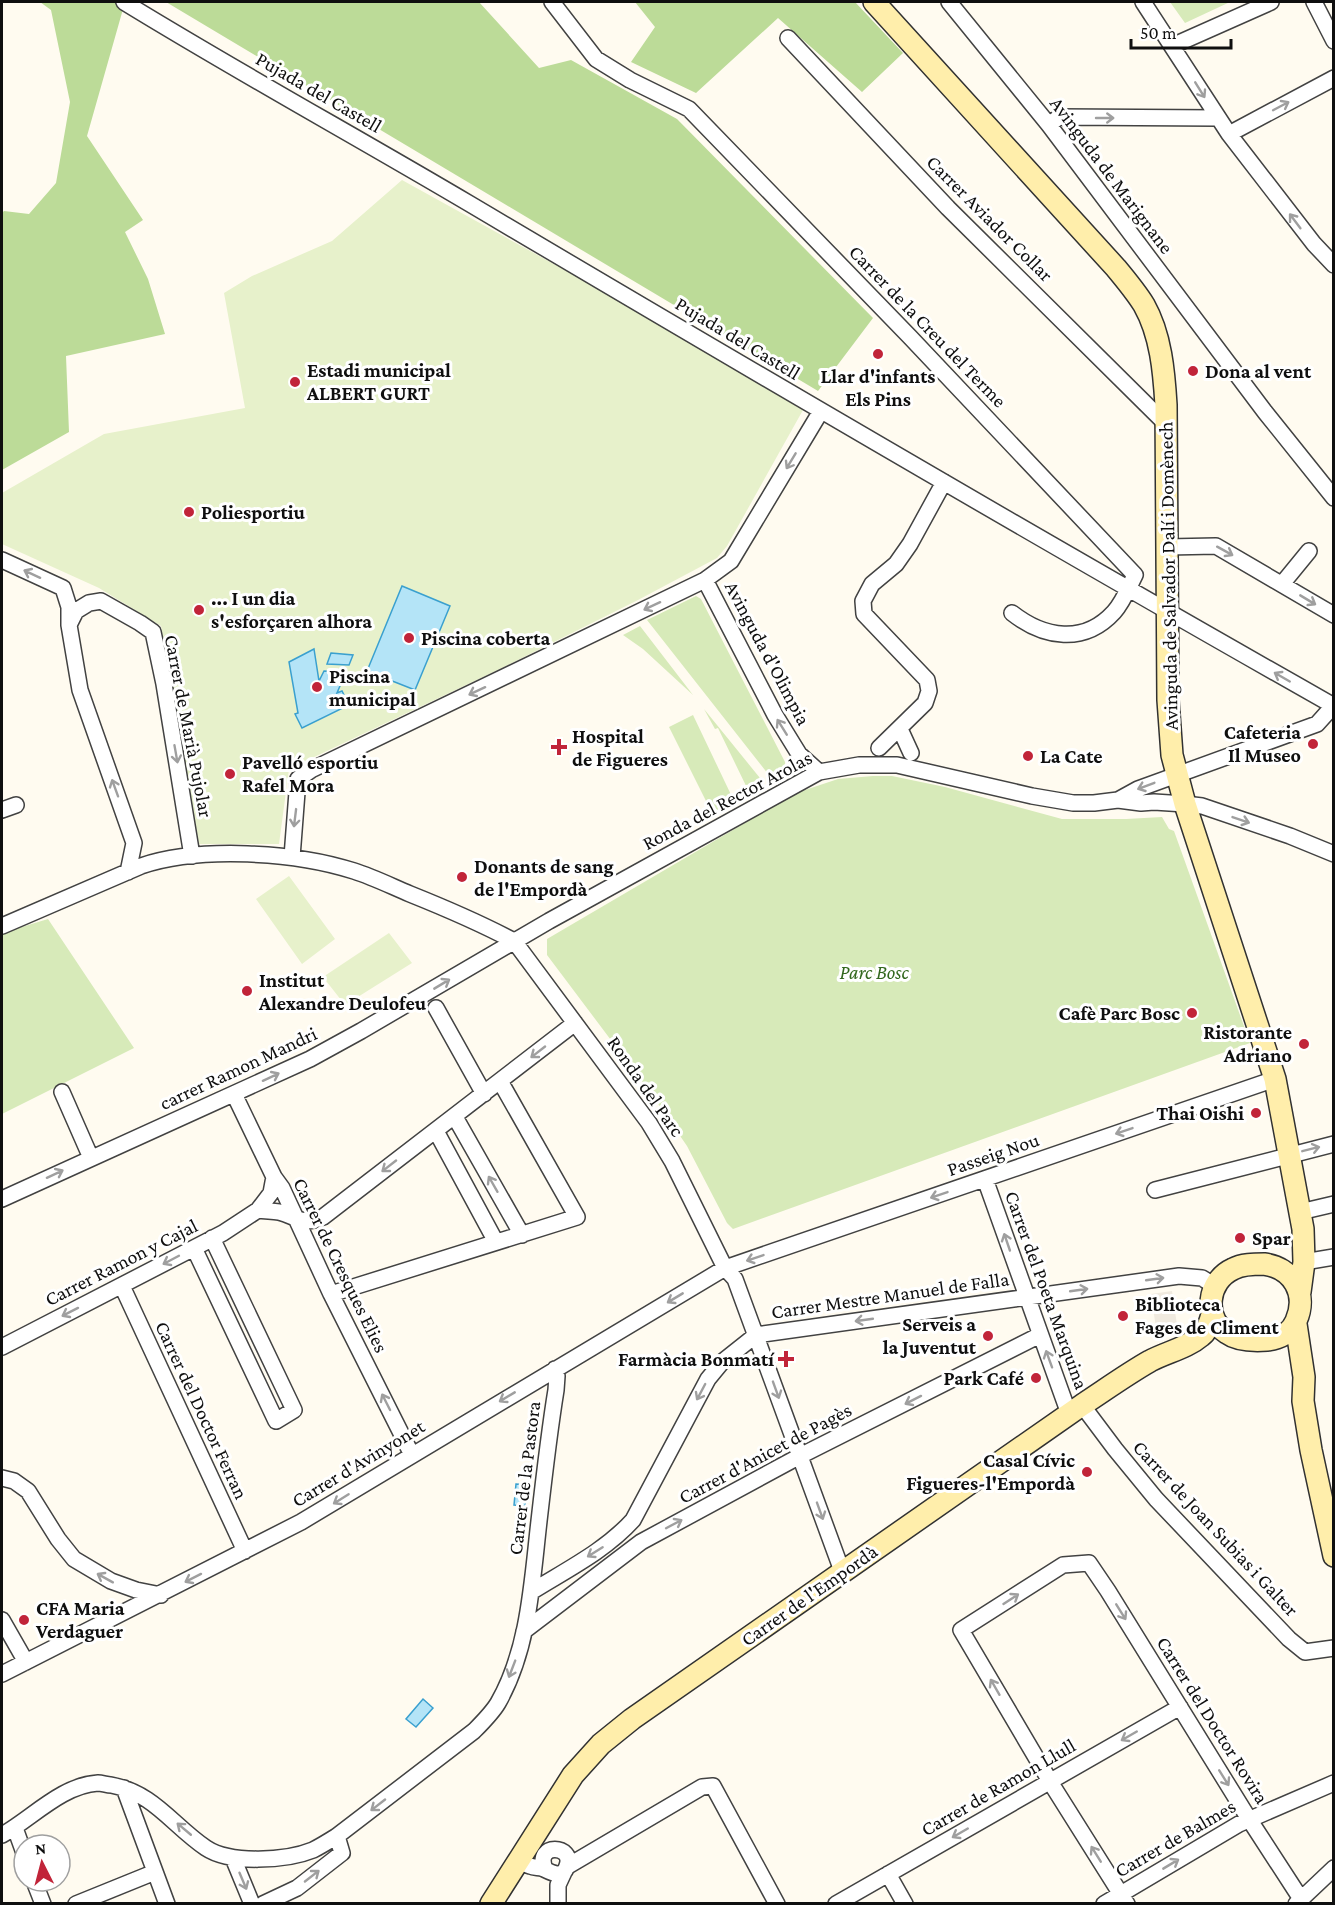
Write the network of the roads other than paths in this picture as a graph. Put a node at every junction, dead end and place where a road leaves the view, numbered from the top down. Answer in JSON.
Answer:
{"nodes":[{"id":1,"x":124,"y":2,"type":"edge"},
{"id":2,"x":552,"y":2,"type":"edge"},
{"id":3,"x":874,"y":2,"type":"edge"},
{"id":4,"x":950,"y":2,"type":"edge"},
{"id":5,"x":1143,"y":2,"type":"edge"},
{"id":6,"x":1271,"y":2,"type":"edge"},
{"id":7,"x":1314,"y":2,"type":"edge"},
{"id":8,"x":1333,"y":37,"type":"edge"},
{"id":9,"x":788,"y":38,"type":"dead end"},
{"id":10,"x":1172,"y":46,"type":"junction"},
{"id":11,"x":1334,"y":78,"type":"edge"},
{"id":12,"x":1218,"y":118,"type":"junction"},
{"id":13,"x":1049,"y":125,"type":"junction"},
{"id":14,"x":1229,"y":134,"type":"junction"},
{"id":15,"x":1334,"y":265,"type":"edge"},
{"id":16,"x":822,"y":411,"type":"junction"},
{"id":17,"x":1166,"y":424,"type":"junction"},
{"id":18,"x":944,"y":482,"type":"junction"},
{"id":19,"x":1334,"y":498,"type":"edge"},
{"id":20,"x":1167,"y":548,"type":"junction"},
{"id":21,"x":1309,"y":551,"type":"dead end"},
{"id":22,"x":2,"y":560,"type":"edge"},
{"id":23,"x":705,"y":580,"type":"junction"},
{"id":24,"x":1131,"y":581,"type":"junction"},
{"id":25,"x":1282,"y":584,"type":"junction"},
{"id":26,"x":1168,"y":611,"type":"junction"},
{"id":27,"x":1012,"y":613,"type":"dead end"},
{"id":28,"x":1334,"y":615,"type":"edge"},
{"id":29,"x":69,"y":625,"type":"junction"},
{"id":30,"x":1333,"y":706,"type":"edge"},
{"id":31,"x":1334,"y":721,"type":"edge"},
{"id":32,"x":1317,"y":724,"type":"junction"},
{"id":33,"x":900,"y":729,"type":"junction"},
{"id":34,"x":879,"y":748,"type":"dead end"},
{"id":35,"x":911,"y":753,"type":"dead end"},
{"id":36,"x":819,"y":772,"type":"junction"},
{"id":37,"x":1176,"y":775,"type":"junction"},
{"id":38,"x":1118,"y":800,"type":"junction"},
{"id":39,"x":1154,"y":802,"type":"junction"},
{"id":40,"x":1185,"y":804,"type":"junction"},
{"id":41,"x":16,"y":805,"type":"dead end"},
{"id":42,"x":2,"y":810,"type":"edge"},
{"id":43,"x":134,"y":843,"type":"junction"},
{"id":44,"x":1334,"y":854,"type":"edge"},
{"id":45,"x":192,"y":856,"type":"junction"},
{"id":46,"x":291,"y":857,"type":"junction"},
{"id":47,"x":158,"y":860,"type":"junction"},
{"id":48,"x":128,"y":872,"type":"junction"},
{"id":49,"x":2,"y":926,"type":"edge"},
{"id":50,"x":514,"y":941,"type":"junction"},
{"id":51,"x":436,"y":1008,"type":"dead end"},
{"id":52,"x":575,"y":1023,"type":"junction"},
{"id":53,"x":1275,"y":1079,"type":"junction"},
{"id":54,"x":501,"y":1081,"type":"junction"},
{"id":55,"x":62,"y":1092,"type":"dead end"},
{"id":56,"x":234,"y":1094,"type":"junction"},
{"id":57,"x":484,"y":1094,"type":"junction"},
{"id":58,"x":455,"y":1117,"type":"junction"},
{"id":59,"x":436,"y":1131,"type":"junction"},
{"id":60,"x":1334,"y":1144,"type":"edge"},
{"id":61,"x":1289,"y":1155,"type":"junction"},
{"id":62,"x":91,"y":1158,"type":"junction"},
{"id":63,"x":274,"y":1177,"type":"junction"},
{"id":64,"x":985,"y":1179,"type":"junction"},
{"id":65,"x":1155,"y":1190,"type":"dead end"},
{"id":66,"x":2,"y":1199,"type":"edge"},
{"id":67,"x":1334,"y":1203,"type":"edge"},
{"id":68,"x":258,"y":1210,"type":"junction"},
{"id":69,"x":1300,"y":1212,"type":"junction"},
{"id":70,"x":298,"y":1221,"type":"junction"},
{"id":71,"x":522,"y":1235,"type":"junction"},
{"id":72,"x":1303,"y":1237,"type":"junction"},
{"id":73,"x":212,"y":1238,"type":"junction"},
{"id":74,"x":496,"y":1242,"type":"junction"},
{"id":75,"x":194,"y":1248,"type":"junction"},
{"id":76,"x":1334,"y":1257,"type":"edge"},
{"id":77,"x":1304,"y":1262,"type":"junction"},
{"id":78,"x":1269,"y":1264,"type":"junction"},
{"id":79,"x":725,"y":1268,"type":"junction"},
{"id":80,"x":122,"y":1286,"type":"junction"},
{"id":81,"x":1215,"y":1286,"type":"junction"},
{"id":82,"x":1300,"y":1292,"type":"junction"},
{"id":83,"x":331,"y":1294,"type":"junction"},
{"id":84,"x":1026,"y":1298,"type":"junction"},
{"id":85,"x":1212,"y":1315,"type":"junction"},
{"id":86,"x":1296,"y":1323,"type":"junction"},
{"id":87,"x":756,"y":1335,"type":"junction"},
{"id":88,"x":1040,"y":1335,"type":"junction"},
{"id":89,"x":1242,"y":1339,"type":"junction"},
{"id":90,"x":1264,"y":1340,"type":"junction"},
{"id":91,"x":1185,"y":1346,"type":"junction"},
{"id":92,"x":2,"y":1347,"type":"edge"},
{"id":93,"x":555,"y":1369,"type":"junction"},
{"id":94,"x":1303,"y":1401,"type":"junction"},
{"id":95,"x":1076,"y":1410,"type":"junction"},
{"id":96,"x":412,"y":1455,"type":"junction"},
{"id":97,"x":800,"y":1456,"type":"junction"},
{"id":98,"x":2,"y":1478,"type":"edge"},
{"id":99,"x":245,"y":1551,"type":"junction"},
{"id":100,"x":1333,"y":1554,"type":"edge"},
{"id":101,"x":842,"y":1571,"type":"junction"},
{"id":102,"x":531,"y":1592,"type":"junction"},
{"id":103,"x":161,"y":1594,"type":"junction"},
{"id":104,"x":2,"y":1620,"type":"edge"},
{"id":105,"x":524,"y":1631,"type":"junction"},
{"id":106,"x":1334,"y":1648,"type":"edge"},
{"id":107,"x":26,"y":1662,"type":"junction"},
{"id":108,"x":2,"y":1674,"type":"edge"},
{"id":109,"x":1180,"y":1707,"type":"junction"},
{"id":110,"x":1050,"y":1782,"type":"junction"},
{"id":111,"x":1334,"y":1783,"type":"edge"},
{"id":112,"x":124,"y":1788,"type":"junction"},
{"id":113,"x":1249,"y":1819,"type":"junction"},
{"id":114,"x":8,"y":1832,"type":"edge"},
{"id":115,"x":536,"y":1832,"type":"junction"},
{"id":116,"x":337,"y":1836,"type":"junction"},
{"id":117,"x":554,"y":1849,"type":"junction"},
{"id":118,"x":233,"y":1858,"type":"junction"},
{"id":119,"x":518,"y":1859,"type":"junction"},
{"id":120,"x":1334,"y":1868,"type":"edge"},
{"id":121,"x":562,"y":1869,"type":"junction"},
{"id":122,"x":155,"y":1872,"type":"junction"},
{"id":123,"x":888,"y":1874,"type":"junction"},
{"id":124,"x":1124,"y":1899,"type":"edge"},
{"id":125,"x":1299,"y":1901,"type":"edge"},
{"id":126,"x":76,"y":1904,"type":"edge"},
{"id":127,"x":167,"y":1904,"type":"edge"},
{"id":128,"x":252,"y":1904,"type":"edge"},
{"id":129,"x":263,"y":1904,"type":"edge"},
{"id":130,"x":491,"y":1904,"type":"edge"},
{"id":131,"x":558,"y":1904,"type":"edge"},
{"id":132,"x":777,"y":1904,"type":"edge"},
{"id":133,"x":836,"y":1904,"type":"edge"},
{"id":134,"x":905,"y":1904,"type":"edge"},
{"id":135,"x":1104,"y":1904,"type":"edge"}],
"edges":[{"from":1,"to":16,"type":"street","name":"Pujada del Castell"},
{"from":2,"to":24,"type":"street","name":"Carrer de la Creu del Terme"},
{"from":3,"to":17,"type":"main road","name":"Avinguda de Salvador Dalí i Domènech"},
{"from":4,"to":13,"type":"street","name":"Avinguda de Marignane"},
{"from":5,"to":10,"type":"street"},
{"from":6,"to":10,"type":"street"},
{"from":7,"to":8,"type":"street"},
{"from":9,"to":17,"type":"street","name":"Carrer Aviador Collar"},
{"from":10,"to":12,"type":"street","one_way":true},
{"from":14,"to":11,"type":"street","one_way":true},
{"from":13,"to":12,"type":"street","one_way":true},
{"from":12,"to":14,"type":"street"},
{"from":13,"to":19,"type":"street","name":"Avinguda de Marignane"},
{"from":15,"to":14,"type":"street","one_way":true},
{"from":16,"to":18,"type":"street","name":"Pujada del Castell"},
{"from":16,"to":23,"type":"street","one_way":true},
{"from":17,"to":20,"type":"main road","name":"Avinguda de Salvador Dalí i Domènech"},
{"from":18,"to":24,"type":"street","name":"Pujada del Castell"},
{"from":18,"to":33,"type":"street"},
{"from":20,"to":25,"type":"street","one_way":true},
{"from":20,"to":26,"type":"main road","name":"Avinguda de Salvador Dalí i Domènech"},
{"from":21,"to":25,"type":"street"},
{"from":29,"to":22,"type":"street","one_way":true},
{"from":36,"to":23,"type":"street","name":"Avinguda d'Olimpia","one_way":true},
{"from":23,"to":46,"type":"street","one_way":true},
{"from":24,"to":26,"type":"street","name":"Pujada del Castell"},
{"from":24,"to":27,"type":"street"},
{"from":25,"to":28,"type":"street","one_way":true},
{"from":30,"to":26,"type":"street","name":"Pujada del Castell","one_way":true},
{"from":26,"to":37,"type":"main road","name":"Avinguda de Salvador Dalí i Domènech"},
{"from":43,"to":29,"type":"street","one_way":true},
{"from":29,"to":45,"type":"street","name":"Carrer de Marià Pujolar","one_way":true},
{"from":30,"to":32,"type":"street"},
{"from":31,"to":32,"type":"street"},
{"from":32,"to":37,"type":"street","name":"Ronda del Rector Arolas"},
{"from":33,"to":34,"type":"street"},
{"from":33,"to":35,"type":"street"},
{"from":36,"to":38,"type":"street","name":"Ronda del Rector Arolas"},
{"from":36,"to":50,"type":"street","name":"Ronda del Rector Arolas"},
{"from":37,"to":38,"type":"street","name":"Ronda del Rector Arolas","one_way":true},
{"from":37,"to":39,"type":"street"},
{"from":37,"to":40,"type":"main road","name":"Avinguda de Salvador Dalí i Domènech"},
{"from":38,"to":39,"type":"street","name":"Ronda del Rector Arolas"},
{"from":39,"to":40,"type":"street","name":"Ronda del Rector Arolas"},
{"from":40,"to":44,"type":"street","name":"Ronda del Rector Arolas","one_way":true},
{"from":40,"to":53,"type":"main road","name":"Avinguda de Salvador Dalí i Domènech"},
{"from":41,"to":42,"type":"street"},
{"from":43,"to":47,"type":"street"},
{"from":43,"to":48,"type":"street"},
{"from":45,"to":46,"type":"street"},
{"from":45,"to":47,"type":"street"},
{"from":46,"to":50,"type":"street"},
{"from":47,"to":48,"type":"street"},
{"from":48,"to":49,"type":"street"},
{"from":50,"to":52,"type":"street","name":"Ronda del Parc"},
{"from":56,"to":50,"type":"street","name":"carrer Ramon Mandri","one_way":true},
{"from":51,"to":57,"type":"street"},
{"from":52,"to":54,"type":"street","one_way":true},
{"from":52,"to":79,"type":"street","name":"Ronda del Parc"},
{"from":53,"to":61,"type":"main road","name":"Avinguda de Salvador Dalí i Domènech"},
{"from":53,"to":64,"type":"street","name":"Passeig Nou","one_way":true},
{"from":54,"to":57,"type":"street"},
{"from":54,"to":71,"type":"street"},
{"from":55,"to":62,"type":"street"},
{"from":56,"to":62,"type":"street","name":"carrer Ramon Mandri"},
{"from":56,"to":63,"type":"street","name":"Carrer de Cresques Elies"},
{"from":57,"to":58,"type":"street"},
{"from":58,"to":59,"type":"street"},
{"from":71,"to":58,"type":"street","one_way":true},
{"from":59,"to":70,"type":"street","one_way":true},
{"from":59,"to":74,"type":"street"},
{"from":61,"to":60,"type":"street","one_way":true},
{"from":61,"to":65,"type":"street"},
{"from":61,"to":69,"type":"main road","name":"Avinguda de Salvador Dalí i Domènech"},
{"from":66,"to":62,"type":"street","name":"carrer Ramon Mandri","one_way":true},
{"from":63,"to":68,"type":"street","name":"Carrer Ramon y Cajal"},
{"from":63,"to":70,"type":"street","name":"Carrer de Cresques Elies"},
{"from":64,"to":79,"type":"street","name":"Passeig Nou","one_way":true},
{"from":84,"to":64,"type":"street","name":"Carrer del Poeta Marquina","one_way":true},
{"from":67,"to":69,"type":"street"},
{"from":68,"to":70,"type":"street"},
{"from":68,"to":73,"type":"street","name":"Carrer Ramon y Cajal"},
{"from":69,"to":72,"type":"main road","name":"Avinguda de Salvador Dalí i Domènech"},
{"from":70,"to":83,"type":"street","name":"Carrer de Cresques Elies"},
{"from":71,"to":74,"type":"street"},
{"from":72,"to":77,"type":"main road","name":"Avinguda de Salvador Dalí i Domènech"},
{"from":72,"to":78,"type":"main road"},
{"from":73,"to":75,"type":"street","name":"Carrer Ramon y Cajal"},
{"from":73,"to":75,"type":"street"},
{"from":74,"to":83,"type":"street"},
{"from":75,"to":80,"type":"street","name":"Carrer Ramon y Cajal","one_way":true},
{"from":76,"to":77,"type":"street"},
{"from":77,"to":82,"type":"main road","name":"Avinguda de Salvador Dalí i Domènech"},
{"from":78,"to":81,"type":"main road"},
{"from":78,"to":82,"type":"main road"},
{"from":79,"to":87,"type":"street","name":"Ronda del Parc"},
{"from":79,"to":93,"type":"street","name":"Carrer d'Avinyonet","one_way":true},
{"from":80,"to":92,"type":"street","name":"Carrer Ramon y Cajal","one_way":true},
{"from":80,"to":99,"type":"street","name":"Carrer del Doctor Ferran"},
{"from":84,"to":81,"type":"street","name":"Carrer Mestre Manuel de Falla","one_way":true},
{"from":81,"to":85,"type":"main road"},
{"from":82,"to":86,"type":"main road"},
{"from":96,"to":83,"type":"street","name":"Carrer de Cresques Elies","one_way":true},
{"from":84,"to":87,"type":"street","name":"Carrer Mestre Manuel de Falla","one_way":true},
{"from":84,"to":88,"type":"street","name":"Carrer del Poeta Marquina"},
{"from":85,"to":89,"type":"main road"},
{"from":85,"to":91,"type":"main road"},
{"from":86,"to":90,"type":"main road"},
{"from":86,"to":94,"type":"main road"},
{"from":87,"to":97,"type":"street","name":"Ronda del Parc","one_way":true},
{"from":87,"to":102,"type":"street","name":"Carrer Mestre Manuel de Falla","one_way":true},
{"from":95,"to":88,"type":"street","name":"Carrer del Poeta Marquina","one_way":true},
{"from":88,"to":97,"type":"street","name":"Carrer d'Anicet de Pagès","one_way":true},
{"from":89,"to":90,"type":"main road"},
{"from":89,"to":91,"type":"main road"},
{"from":90,"to":94,"type":"main road"},
{"from":91,"to":95,"type":"main road","name":"Carrer de l'Empordà"},
{"from":93,"to":96,"type":"street","name":"Carrer d'Avinyonet","one_way":true},
{"from":93,"to":102,"type":"street","name":"Carrer de la Pastora"},
{"from":94,"to":100,"type":"main road"},
{"from":95,"to":101,"type":"main road","name":"Carrer de l'Empordà"},
{"from":95,"to":106,"type":"street","name":"Carrer de Joan Subias i Galter"},
{"from":96,"to":99,"type":"street","name":"Carrer d'Avinyonet","one_way":true},
{"from":97,"to":101,"type":"street","name":"Ronda del Parc","one_way":true},
{"from":105,"to":97,"type":"street","name":"Carrer d'Anicet de Pagès","one_way":true},
{"from":103,"to":98,"type":"street","one_way":true},
{"from":99,"to":103,"type":"street","name":"Carrer d'Avinyonet","one_way":true},
{"from":101,"to":115,"type":"main road","name":"Carrer de l'Empordà"},
{"from":102,"to":105,"type":"street"},
{"from":103,"to":107,"type":"street","name":"Carrer d'Avinyonet"},
{"from":104,"to":107,"type":"street"},
{"from":105,"to":116,"type":"street","one_way":true},
{"from":107,"to":108,"type":"street","name":"Carrer d'Avinyonet"},
{"from":109,"to":110,"type":"street","name":"Carrer de Ramon Llull","one_way":true},
{"from":110,"to":109,"type":"street","name":"Carrer del Doctor Rovira","one_way":true},
{"from":109,"to":113,"type":"street","name":"Carrer del Doctor Rovira","one_way":true},
{"from":110,"to":123,"type":"street","name":"Carrer de Ramon Llull","one_way":true},
{"from":124,"to":110,"type":"street","one_way":true},
{"from":111,"to":113,"type":"street","name":"Carrer de Balmes"},
{"from":112,"to":114,"type":"street"},
{"from":118,"to":112,"type":"street","one_way":true},
{"from":112,"to":122,"type":"street"},
{"from":124,"to":113,"type":"street","name":"Carrer de Balmes","one_way":true},
{"from":113,"to":125,"type":"street","name":"Carrer del Doctor Rovira"},
{"from":115,"to":117,"type":"street"},
{"from":115,"to":119,"type":"main road","name":"Carrer de l'Empordà"},
{"from":116,"to":118,"type":"street"},
{"from":129,"to":116,"type":"street","one_way":true},
{"from":117,"to":121,"type":"street"},
{"from":117,"to":121,"type":"street"},
{"from":118,"to":128,"type":"street","one_way":true},
{"from":119,"to":121,"type":"street"},
{"from":119,"to":130,"type":"main road","name":"Carrer de l'Empordà"},
{"from":120,"to":125,"type":"street"},
{"from":121,"to":131,"type":"street"},
{"from":121,"to":132,"type":"street"},
{"from":122,"to":126,"type":"street"},
{"from":122,"to":127,"type":"street"},
{"from":123,"to":133,"type":"street","name":"Carrer de Ramon Llull"},
{"from":123,"to":134,"type":"street"},
{"from":124,"to":135,"type":"street","name":"Carrer de Balmes"}]}
